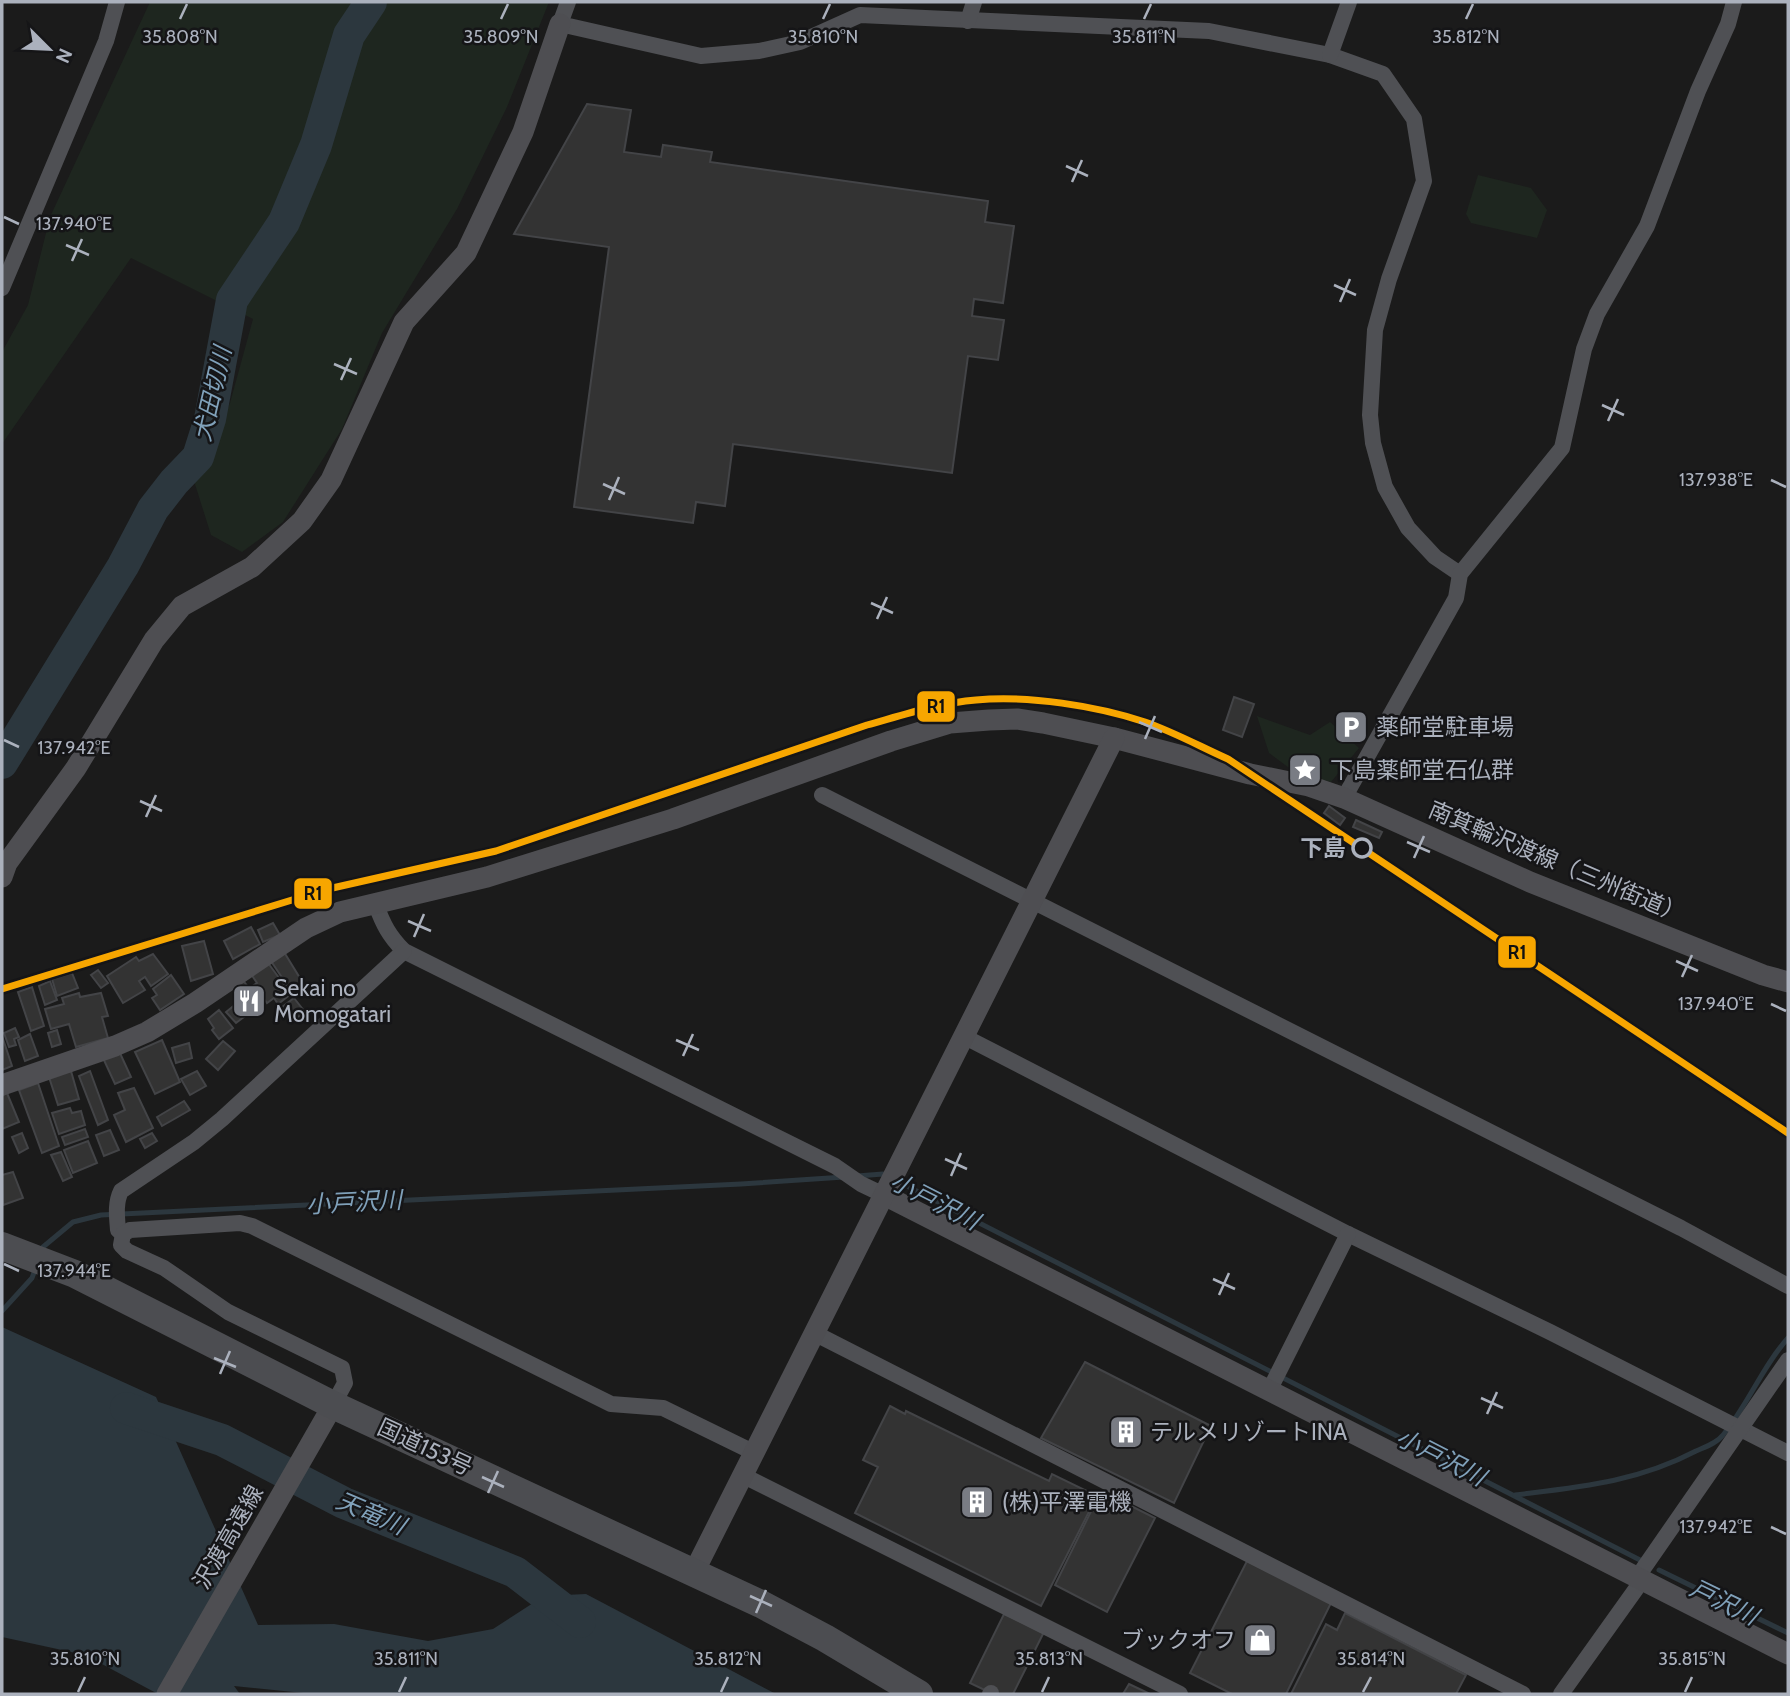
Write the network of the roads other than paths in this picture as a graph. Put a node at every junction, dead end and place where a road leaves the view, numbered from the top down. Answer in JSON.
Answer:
{"nodes":[{"id":1,"x":117,"y":2,"type":"edge"},
{"id":2,"x":568,"y":2,"type":"edge"},
{"id":3,"x":975,"y":2,"type":"edge"},
{"id":4,"x":1349,"y":2,"type":"edge"},
{"id":5,"x":1734,"y":2,"type":"edge"},
{"id":6,"x":968,"y":21,"type":"junction"},
{"id":7,"x":560,"y":24,"type":"junction"},
{"id":8,"x":1330,"y":55,"type":"junction"},
{"id":9,"x":2,"y":288,"type":"edge"},
{"id":10,"x":1460,"y":575,"type":"junction"},
{"id":11,"x":1114,"y":737,"type":"junction"},
{"id":12,"x":822,"y":795,"type":"dead end"},
{"id":13,"x":1344,"y":798,"type":"junction"},
{"id":14,"x":2,"y":877,"type":"edge"},
{"id":15,"x":1033,"y":900,"type":"junction"},
{"id":16,"x":376,"y":905,"type":"junction"},
{"id":17,"x":404,"y":951,"type":"junction"},
{"id":18,"x":1788,"y":982,"type":"edge"},
{"id":19,"x":963,"y":1036,"type":"junction"},
{"id":20,"x":2,"y":1085,"type":"edge"},
{"id":21,"x":886,"y":1192,"type":"junction"},
{"id":22,"x":120,"y":1229,"type":"junction"},
{"id":23,"x":1348,"y":1234,"type":"junction"},
{"id":24,"x":2,"y":1246,"type":"edge"},
{"id":25,"x":1788,"y":1286,"type":"edge"},
{"id":26,"x":814,"y":1333,"type":"junction"},
{"id":27,"x":1788,"y":1360,"type":"edge"},
{"id":28,"x":1271,"y":1388,"type":"junction"},
{"id":29,"x":328,"y":1415,"type":"junction"},
{"id":30,"x":1733,"y":1425,"type":"junction"},
{"id":31,"x":753,"y":1452,"type":"junction"},
{"id":32,"x":1788,"y":1453,"type":"edge"},
{"id":33,"x":742,"y":1475,"type":"junction"},
{"id":34,"x":694,"y":1572,"type":"junction"},
{"id":35,"x":1639,"y":1579,"type":"junction"},
{"id":36,"x":1788,"y":1654,"type":"edge"},
{"id":37,"x":167,"y":1694,"type":"edge"},
{"id":38,"x":919,"y":1694,"type":"edge"},
{"id":39,"x":1181,"y":1694,"type":"edge"},
{"id":40,"x":1523,"y":1694,"type":"edge"},
{"id":41,"x":1561,"y":1694,"type":"edge"}],
"edges":[{"from":1,"to":9,"type":"street"},
{"from":2,"to":7,"type":"street"},
{"from":3,"to":6,"type":"street"},
{"from":4,"to":8,"type":"street"},
{"from":5,"to":10,"type":"street"},
{"from":6,"to":7,"type":"street"},
{"from":6,"to":8,"type":"street"},
{"from":7,"to":14,"type":"street"},
{"from":8,"to":10,"type":"street"},
{"from":10,"to":13,"type":"street"},
{"from":11,"to":13,"type":"street","name":"南箕輪沢渡線（三州街道）"},
{"from":11,"to":15,"type":"street"},
{"from":11,"to":16,"type":"street","name":"南箕輪沢渡線（三州街道）"},
{"from":12,"to":15,"type":"street"},
{"from":13,"to":18,"type":"street","name":"南箕輪沢渡線（三州街道）"},
{"from":15,"to":19,"type":"street"},
{"from":15,"to":25,"type":"street"},
{"from":16,"to":17,"type":"street"},
{"from":16,"to":20,"type":"street","name":"南箕輪沢渡線（三州街道）"},
{"from":17,"to":21,"type":"street"},
{"from":17,"to":22,"type":"street"},
{"from":19,"to":21,"type":"street"},
{"from":19,"to":23,"type":"street"},
{"from":21,"to":26,"type":"street"},
{"from":21,"to":28,"type":"street"},
{"from":22,"to":29,"type":"street"},
{"from":22,"to":31,"type":"street"},
{"from":23,"to":28,"type":"street"},
{"from":23,"to":30,"type":"street"},
{"from":24,"to":29,"type":"highway","name":"国道153号"},
{"from":26,"to":31,"type":"street"},
{"from":26,"to":40,"type":"street"},
{"from":27,"to":30,"type":"street"},
{"from":28,"to":35,"type":"street"},
{"from":29,"to":34,"type":"highway","name":"国道153号"},
{"from":29,"to":37,"type":"street","name":"沢渡高遠線"},
{"from":30,"to":32,"type":"street"},
{"from":30,"to":35,"type":"street"},
{"from":31,"to":33,"type":"street"},
{"from":33,"to":34,"type":"street"},
{"from":33,"to":39,"type":"street"},
{"from":34,"to":38,"type":"highway","name":"国道153号"},
{"from":35,"to":36,"type":"street"},
{"from":35,"to":41,"type":"street"}]}
